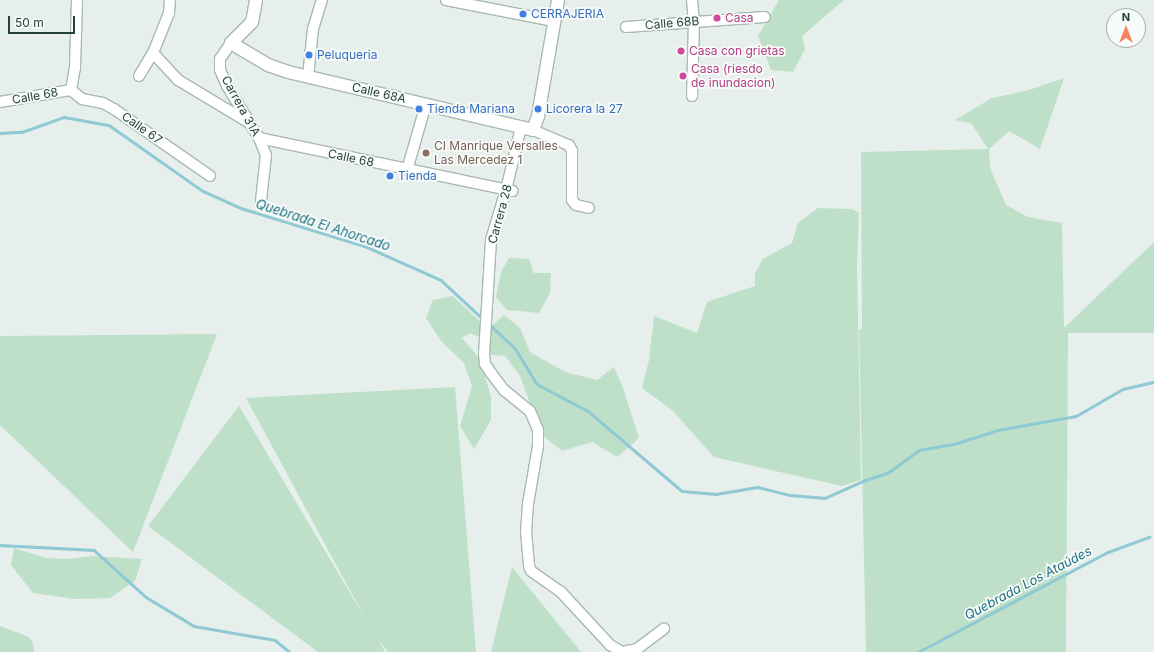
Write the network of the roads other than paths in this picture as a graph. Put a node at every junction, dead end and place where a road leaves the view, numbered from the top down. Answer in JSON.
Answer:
{"nodes":[{"id":1,"x":77,"y":0,"type":"edge"},
{"id":2,"x":170,"y":0,"type":"edge"},
{"id":3,"x":256,"y":0,"type":"edge"},
{"id":4,"x":322,"y":0,"type":"edge"},
{"id":5,"x":446,"y":0,"type":"edge"},
{"id":6,"x":558,"y":0,"type":"edge"},
{"id":7,"x":692,"y":0,"type":"edge"},
{"id":8,"x":765,"y":17,"type":"dead end"},
{"id":9,"x":554,"y":21,"type":"junction"},
{"id":10,"x":694,"y":21,"type":"junction"},
{"id":11,"x":626,"y":28,"type":"dead end"},
{"id":12,"x":231,"y":43,"type":"junction"},
{"id":13,"x":153,"y":53,"type":"junction"},
{"id":14,"x":139,"y":76,"type":"dead end"},
{"id":15,"x":308,"y":77,"type":"junction"},
{"id":16,"x":71,"y":90,"type":"junction"},
{"id":17,"x":692,"y":96,"type":"dead end"},
{"id":18,"x":0,"y":102,"type":"edge"},
{"id":19,"x":426,"y":104,"type":"junction"},
{"id":20,"x":250,"y":124,"type":"junction"},
{"id":21,"x":520,"y":127,"type":"junction"},
{"id":22,"x":533,"y":130,"type":"junction"},
{"id":23,"x":259,"y":138,"type":"junction"},
{"id":24,"x":407,"y":170,"type":"junction"},
{"id":25,"x":210,"y":176,"type":"dead end"},
{"id":26,"x":510,"y":190,"type":"junction"},
{"id":27,"x":261,"y":200,"type":"dead end"},
{"id":28,"x":589,"y":208,"type":"dead end"},
{"id":29,"x":664,"y":629,"type":"dead end"}],
"edges":[{"from":1,"to":16,"type":"street"},
{"from":2,"to":13,"type":"street"},
{"from":3,"to":12,"type":"street","name":"Carrera 31A"},
{"from":4,"to":15,"type":"street"},
{"from":5,"to":9,"type":"street"},
{"from":6,"to":9,"type":"street"},
{"from":7,"to":10,"type":"street"},
{"from":8,"to":10,"type":"street","name":"Calle 68B"},
{"from":9,"to":22,"type":"street"},
{"from":10,"to":11,"type":"street","name":"Calle 68B"},
{"from":10,"to":17,"type":"street"},
{"from":12,"to":15,"type":"street","name":"Calle 68A"},
{"from":12,"to":20,"type":"street","name":"Carrera 31A"},
{"from":13,"to":14,"type":"street"},
{"from":13,"to":20,"type":"street"},
{"from":15,"to":19,"type":"street","name":"Calle 68A"},
{"from":16,"to":18,"type":"street","name":"Calle 68"},
{"from":16,"to":25,"type":"street","name":"Calle 67"},
{"from":19,"to":21,"type":"street","name":"Calle 68A"},
{"from":19,"to":24,"type":"street"},
{"from":20,"to":23,"type":"street","name":"Carrera 31A"},
{"from":21,"to":22,"type":"street","name":"Calle 68A"},
{"from":21,"to":26,"type":"street","name":"Carrera 28"},
{"from":22,"to":28,"type":"street","name":"Calle 68A"},
{"from":23,"to":24,"type":"street","name":"Calle 68"},
{"from":23,"to":27,"type":"street","name":"Carrera 31A"},
{"from":24,"to":26,"type":"street","name":"Calle 68"},
{"from":26,"to":29,"type":"street","name":"Carrera 28"}]}
